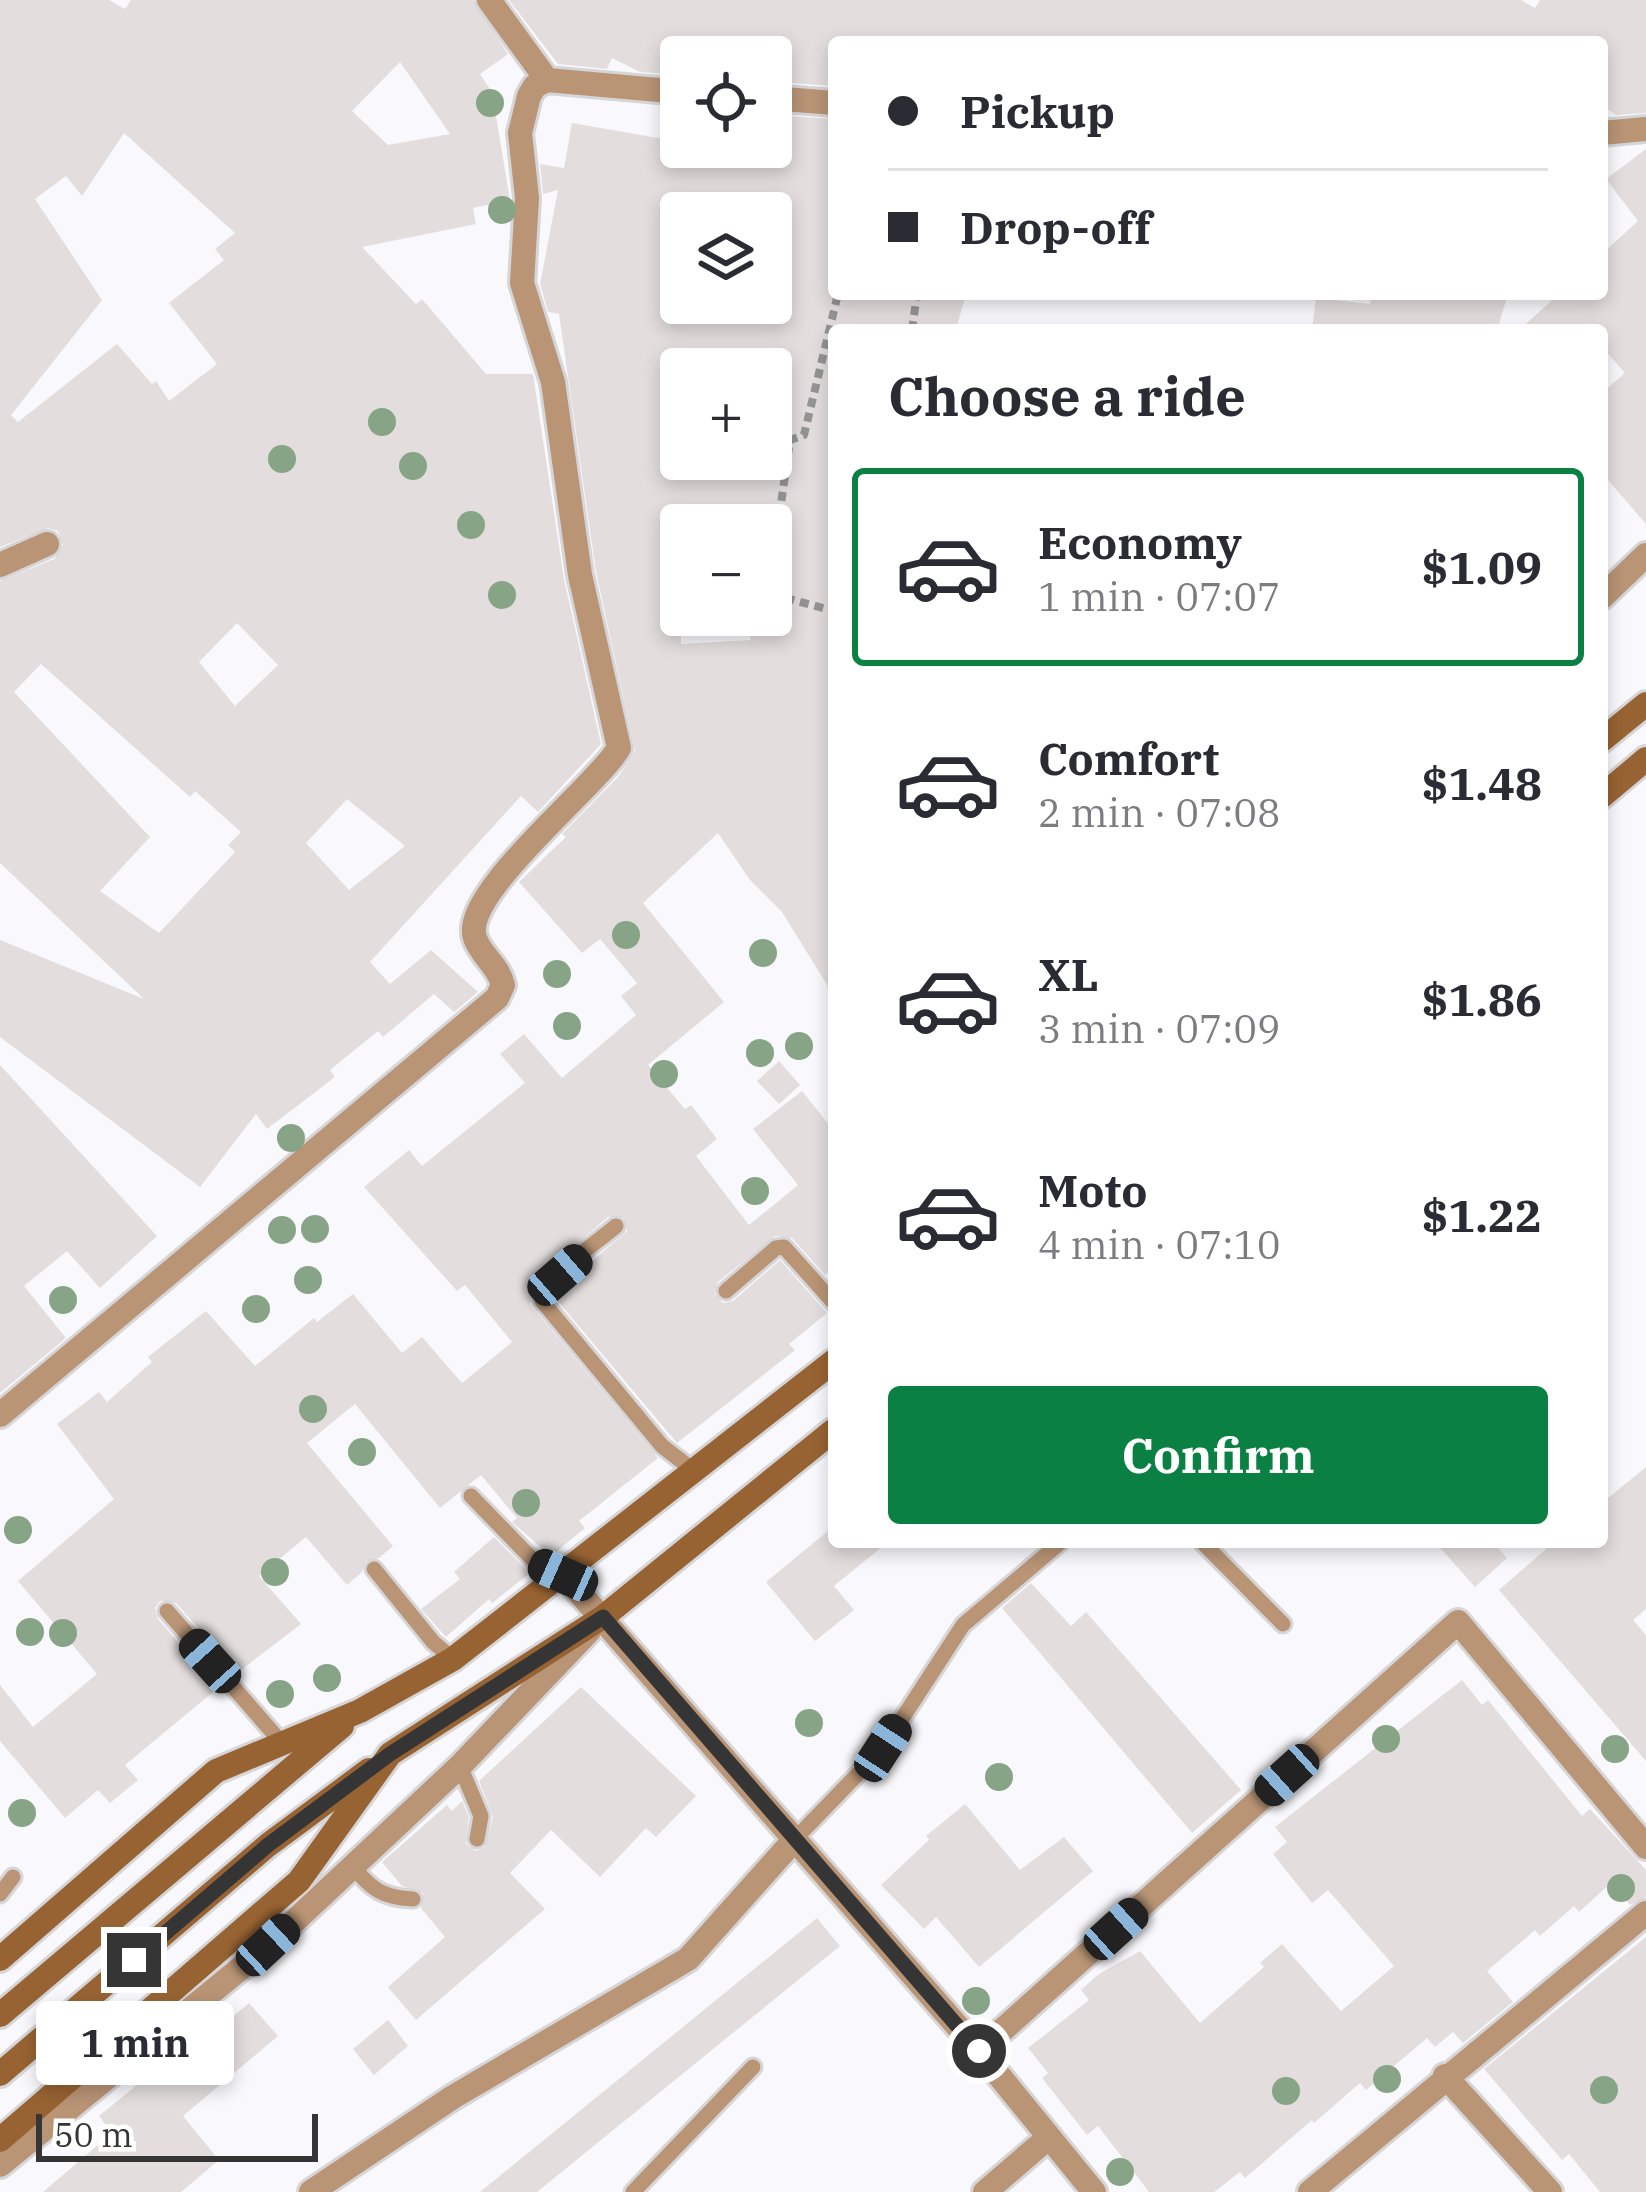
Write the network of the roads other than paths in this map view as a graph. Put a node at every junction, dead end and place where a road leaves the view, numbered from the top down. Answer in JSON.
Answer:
{"nodes":[{"id":1,"x":489,"y":0,"type":"edge"},
{"id":2,"x":547,"y":80,"type":"junction"},
{"id":3,"x":660,"y":90,"type":"edge"},
{"id":4,"x":792,"y":100,"type":"edge"},
{"id":5,"x":828,"y":103,"type":"edge"},
{"id":6,"x":1646,"y":129,"type":"edge"},
{"id":7,"x":1608,"y":132,"type":"edge"},
{"id":8,"x":47,"y":544,"type":"dead end"},
{"id":9,"x":1646,"y":555,"type":"edge"},
{"id":10,"x":0,"y":565,"type":"edge"},
{"id":11,"x":1608,"y":591,"type":"edge"},
{"id":12,"x":1646,"y":704,"type":"edge"},
{"id":13,"x":1608,"y":735,"type":"edge"},
{"id":14,"x":1646,"y":759,"type":"edge"},
{"id":15,"x":1608,"y":791,"type":"edge"},
{"id":16,"x":616,"y":1226,"type":"dead end"},
{"id":17,"x":726,"y":1291,"type":"dead end"},
{"id":18,"x":828,"y":1296,"type":"edge"},
{"id":19,"x":828,"y":1366,"type":"edge"},
{"id":20,"x":0,"y":1414,"type":"edge"},
{"id":21,"x":828,"y":1435,"type":"edge"},
{"id":22,"x":693,"y":1470,"type":"junction"},
{"id":23,"x":471,"y":1496,"type":"dead end"},
{"id":24,"x":1054,"y":1548,"type":"edge"},
{"id":25,"x":1208,"y":1548,"type":"edge"},
{"id":26,"x":374,"y":1568,"type":"dead end"},
{"id":27,"x":563,"y":1575,"type":"junction"},
{"id":28,"x":166,"y":1612,"type":"dead end"},
{"id":29,"x":603,"y":1617,"type":"junction"},
{"id":30,"x":1283,"y":1624,"type":"dead end"},
{"id":31,"x":453,"y":1659,"type":"junction"},
{"id":32,"x":359,"y":1712,"type":"junction"},
{"id":33,"x":280,"y":1742,"type":"junction"},
{"id":34,"x":390,"y":1754,"type":"junction"},
{"id":35,"x":460,"y":1766,"type":"junction"},
{"id":36,"x":478,"y":1839,"type":"dead end"},
{"id":37,"x":795,"y":1839,"type":"junction"},
{"id":38,"x":1646,"y":1847,"type":"edge"},
{"id":39,"x":352,"y":1866,"type":"junction"},
{"id":40,"x":13,"y":1877,"type":"dead end"},
{"id":41,"x":0,"y":1894,"type":"edge"},
{"id":42,"x":413,"y":1899,"type":"dead end"},
{"id":43,"x":1646,"y":1913,"type":"edge"},
{"id":44,"x":0,"y":1959,"type":"edge"},
{"id":45,"x":0,"y":2015,"type":"edge"},
{"id":46,"x":979,"y":2051,"type":"junction"},
{"id":47,"x":752,"y":2067,"type":"dead end"},
{"id":48,"x":0,"y":2074,"type":"edge"},
{"id":49,"x":1445,"y":2076,"type":"junction"},
{"id":50,"x":1048,"y":2138,"type":"junction"},
{"id":51,"x":0,"y":2140,"type":"edge"},
{"id":52,"x":0,"y":2165,"type":"edge"},
{"id":53,"x":311,"y":2192,"type":"edge"},
{"id":54,"x":633,"y":2192,"type":"edge"},
{"id":55,"x":985,"y":2192,"type":"edge"},
{"id":56,"x":1094,"y":2192,"type":"edge"},
{"id":57,"x":1310,"y":2192,"type":"edge"},
{"id":58,"x":1550,"y":2192,"type":"edge"}],
"edges":[{"from":1,"to":2,"type":"street"},
{"from":2,"to":3,"type":"street"},
{"from":2,"to":20,"type":"street"},
{"from":4,"to":5,"type":"street"},
{"from":6,"to":7,"type":"street"},
{"from":8,"to":10,"type":"street"},
{"from":9,"to":11,"type":"street"},
{"from":12,"to":13,"type":"main road"},
{"from":14,"to":15,"type":"main road"},
{"from":16,"to":22,"type":"lane"},
{"from":17,"to":18,"type":"lane"},
{"from":19,"to":22,"type":"main road"},
{"from":21,"to":29,"type":"main road"},
{"from":22,"to":27,"type":"main road"},
{"from":23,"to":27,"type":"lane"},
{"from":24,"to":37,"type":"lane"},
{"from":25,"to":30,"type":"lane"},
{"from":26,"to":31,"type":"lane"},
{"from":27,"to":29,"type":"street"},
{"from":27,"to":31,"type":"main road"},
{"from":28,"to":33,"type":"lane"},
{"from":29,"to":34,"type":"main road"},
{"from":29,"to":35,"type":"street"},
{"from":29,"to":37,"type":"street"},
{"from":31,"to":32,"type":"main road"},
{"from":32,"to":33,"type":"main road"},
{"from":32,"to":45,"type":"main road"},
{"from":33,"to":44,"type":"main road"},
{"from":34,"to":48,"type":"main road"},
{"from":34,"to":51,"type":"main road"},
{"from":35,"to":36,"type":"lane"},
{"from":35,"to":39,"type":"street"},
{"from":37,"to":46,"type":"street"},
{"from":37,"to":53,"type":"street"},
{"from":38,"to":46,"type":"street"},
{"from":39,"to":42,"type":"lane"},
{"from":39,"to":52,"type":"street"},
{"from":40,"to":41,"type":"lane"},
{"from":43,"to":49,"type":"street"},
{"from":46,"to":50,"type":"street"},
{"from":47,"to":54,"type":"lane"},
{"from":49,"to":57,"type":"street"},
{"from":49,"to":58,"type":"street"},
{"from":50,"to":55,"type":"street"},
{"from":50,"to":56,"type":"street"}]}
